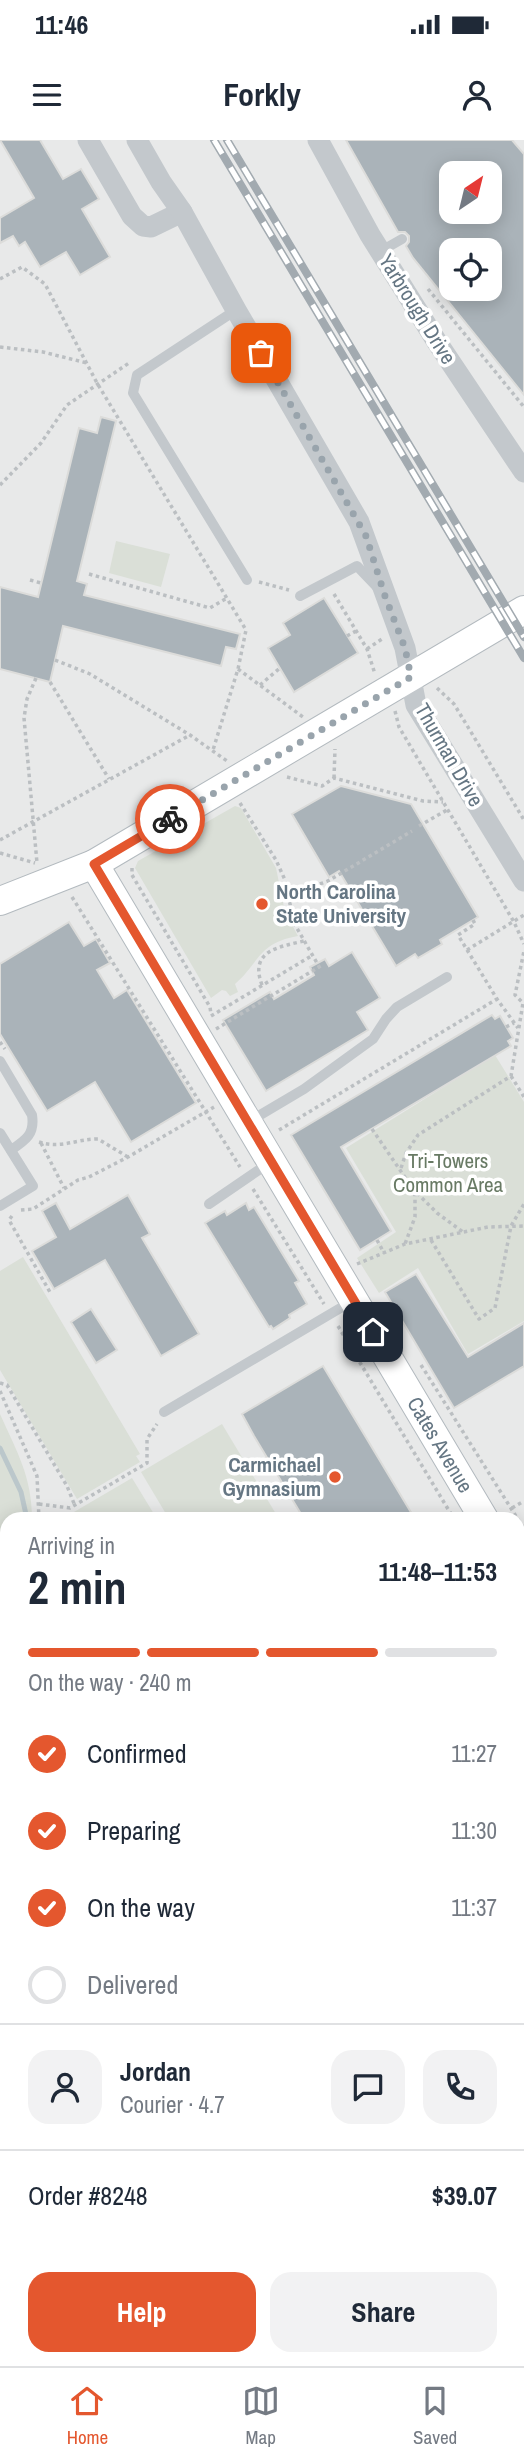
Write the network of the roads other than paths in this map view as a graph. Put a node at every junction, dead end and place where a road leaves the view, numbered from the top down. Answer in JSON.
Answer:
{"nodes":[{"id":1,"x":88,"y":140,"type":"edge"},
{"id":2,"x":137,"y":140,"type":"edge"},
{"id":3,"x":318,"y":140,"type":"edge"},
{"id":4,"x":182,"y":212,"type":"junction"},
{"id":5,"x":402,"y":239,"type":"dead end"},
{"id":6,"x":381,"y":251,"type":"junction"},
{"id":7,"x":236,"y":310,"type":"junction"},
{"id":8,"x":521,"y":465,"type":"edge"},
{"id":9,"x":247,"y":580,"type":"road end"},
{"id":10,"x":300,"y":596,"type":"road end"},
{"id":11,"x":385,"y":596,"type":"junction"},
{"id":12,"x":524,"y":610,"type":"edge"},
{"id":13,"x":411,"y":677,"type":"junction"},
{"id":14,"x":94,"y":864,"type":"junction"},
{"id":15,"x":524,"y":881,"type":"edge"},
{"id":16,"x":0,"y":901,"type":"edge"},
{"id":17,"x":447,"y":977,"type":"dead end"},
{"id":18,"x":0,"y":1061,"type":"edge"},
{"id":19,"x":248,"y":1123,"type":"junction"},
{"id":20,"x":0,"y":1133,"type":"edge"},
{"id":21,"x":11,"y":1150,"type":"junction"},
{"id":22,"x":272,"y":1162,"type":"junction"},
{"id":23,"x":208,"y":1204,"type":"dead end"},
{"id":24,"x":0,"y":1206,"type":"edge"},
{"id":25,"x":354,"y":1300,"type":"junction"},
{"id":26,"x":164,"y":1412,"type":"road end"},
{"id":27,"x":480,"y":1512,"type":"edge"}],
"edges":[{"from":1,"to":4,"type":"street"},
{"from":2,"to":4,"type":"street","name":"Thurman Drive"},
{"from":3,"to":6,"type":"street","name":"Yarbrough Drive"},
{"from":4,"to":7,"type":"street","name":"Thurman Drive"},
{"from":5,"to":6,"type":"lane"},
{"from":6,"to":8,"type":"street","name":"Yarbrough Drive"},
{"from":7,"to":9,"type":"lane"},
{"from":7,"to":11,"type":"street","name":"Thurman Drive"},
{"from":10,"to":11,"type":"lane"},
{"from":11,"to":13,"type":"street","name":"Thurman Drive"},
{"from":12,"to":13,"type":"street"},
{"from":13,"to":14,"type":"street"},
{"from":13,"to":15,"type":"street","name":"Thurman Drive"},
{"from":14,"to":16,"type":"street"},
{"from":14,"to":19,"type":"street","name":"Cates Avenue"},
{"from":17,"to":19,"type":"lane"},
{"from":18,"to":21,"type":"lane"},
{"from":19,"to":22,"type":"street","name":"Cates Avenue"},
{"from":20,"to":21,"type":"lane"},
{"from":21,"to":24,"type":"lane"},
{"from":22,"to":23,"type":"lane"},
{"from":22,"to":25,"type":"street","name":"Cates Avenue"},
{"from":25,"to":26,"type":"lane"},
{"from":25,"to":27,"type":"street","name":"Cates Avenue"}]}
